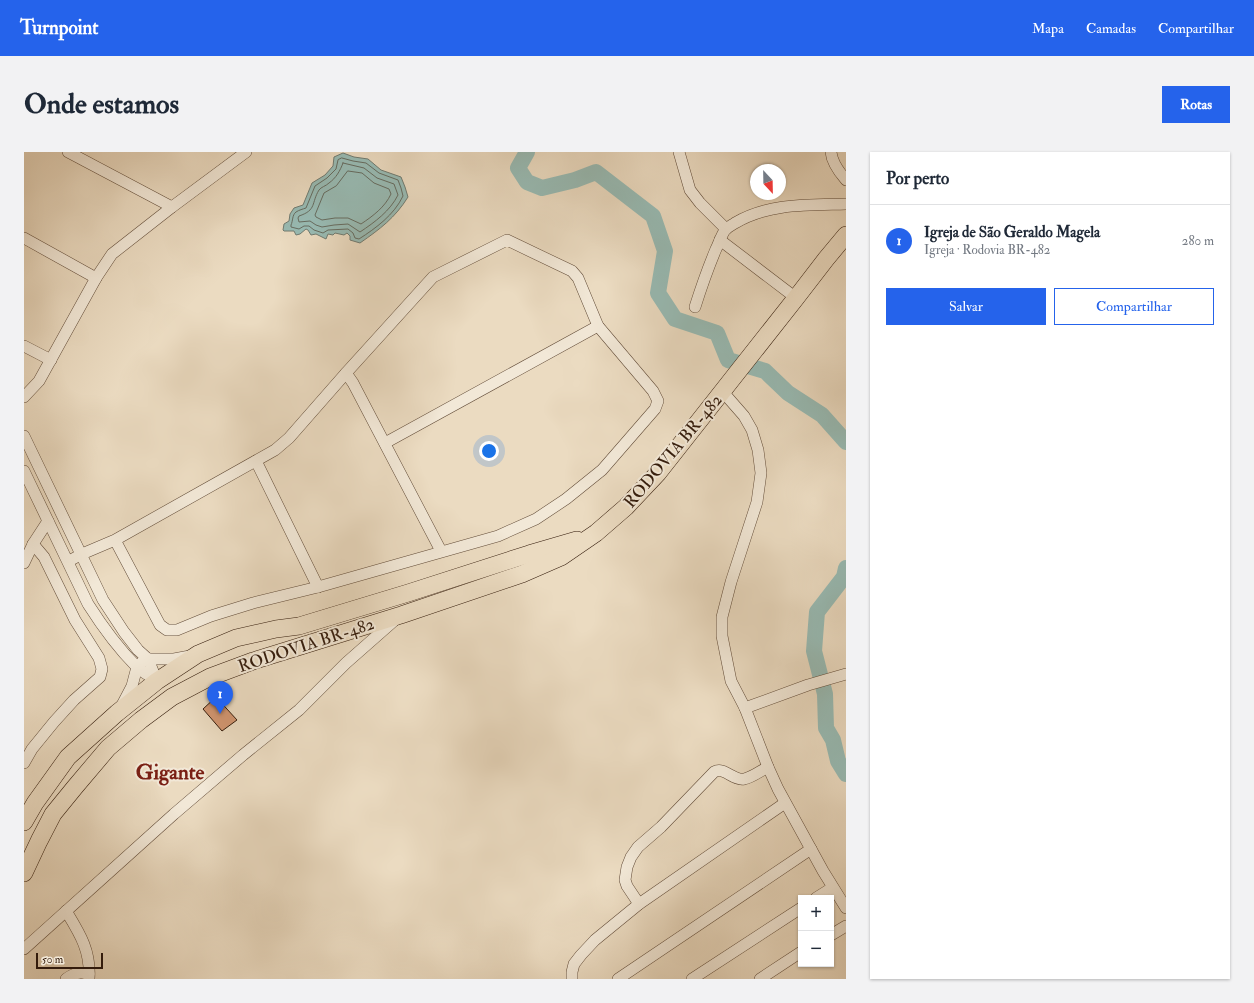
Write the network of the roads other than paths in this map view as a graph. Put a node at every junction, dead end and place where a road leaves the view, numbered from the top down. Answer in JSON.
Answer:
{"nodes":[{"id":1,"x":68,"y":152,"type":"edge"},
{"id":2,"x":246,"y":152,"type":"edge"},
{"id":3,"x":679,"y":152,"type":"edge"},
{"id":4,"x":831,"y":152,"type":"edge"},
{"id":5,"x":846,"y":180,"type":"edge"},
{"id":6,"x":846,"y":204,"type":"edge"},
{"id":7,"x":172,"y":207,"type":"junction"},
{"id":8,"x":726,"y":229,"type":"junction"},
{"id":9,"x":846,"y":234,"type":"edge"},
{"id":10,"x":24,"y":238,"type":"edge"},
{"id":11,"x":720,"y":240,"type":"junction"},
{"id":12,"x":96,"y":278,"type":"junction"},
{"id":13,"x":796,"y":298,"type":"junction"},
{"id":14,"x":695,"y":307,"type":"dead end"},
{"id":15,"x":598,"y":326,"type":"junction"},
{"id":16,"x":24,"y":346,"type":"edge"},
{"id":17,"x":51,"y":360,"type":"junction"},
{"id":18,"x":346,"y":373,"type":"junction"},
{"id":19,"x":728,"y":385,"type":"junction"},
{"id":20,"x":24,"y":396,"type":"edge"},
{"id":21,"x":24,"y":436,"type":"edge"},
{"id":22,"x":385,"y":443,"type":"junction"},
{"id":23,"x":256,"y":461,"type":"junction"},
{"id":24,"x":24,"y":471,"type":"edge"},
{"id":25,"x":48,"y":521,"type":"junction"},
{"id":26,"x":591,"y":536,"type":"junction"},
{"id":27,"x":115,"y":540,"type":"junction"},
{"id":28,"x":33,"y":544,"type":"junction"},
{"id":29,"x":441,"y":552,"type":"junction"},
{"id":30,"x":82,"y":554,"type":"junction"},
{"id":31,"x":69,"y":561,"type":"junction"},
{"id":32,"x":24,"y":563,"type":"edge"},
{"id":33,"x":318,"y":587,"type":"junction"},
{"id":34,"x":108,"y":608,"type":"junction"},
{"id":35,"x":401,"y":615,"type":"junction"},
{"id":36,"x":96,"y":616,"type":"junction"},
{"id":37,"x":198,"y":654,"type":"junction"},
{"id":38,"x":148,"y":659,"type":"junction"},
{"id":39,"x":137,"y":667,"type":"junction"},
{"id":40,"x":846,"y":674,"type":"edge"},
{"id":41,"x":157,"y":681,"type":"junction"},
{"id":42,"x":172,"y":697,"type":"junction"},
{"id":43,"x":745,"y":708,"type":"junction"},
{"id":44,"x":117,"y":713,"type":"junction"},
{"id":45,"x":24,"y":763,"type":"edge"},
{"id":46,"x":768,"y":767,"type":"junction"},
{"id":47,"x":785,"y":803,"type":"junction"},
{"id":48,"x":24,"y":822,"type":"edge"},
{"id":49,"x":811,"y":849,"type":"junction"},
{"id":50,"x":24,"y":873,"type":"edge"},
{"id":51,"x":832,"y":888,"type":"junction"},
{"id":52,"x":821,"y":895,"type":"edge"},
{"id":53,"x":638,"y":904,"type":"junction"},
{"id":54,"x":846,"y":908,"type":"edge"},
{"id":55,"x":798,"y":910,"type":"edge"},
{"id":56,"x":66,"y":911,"type":"junction"},
{"id":57,"x":846,"y":926,"type":"edge"},
{"id":58,"x":834,"y":933,"type":"edge"},
{"id":59,"x":24,"y":949,"type":"edge"},
{"id":60,"x":798,"y":954,"type":"edge"},
{"id":61,"x":89,"y":976,"type":"edge"},
{"id":62,"x":66,"y":979,"type":"edge"},
{"id":63,"x":572,"y":979,"type":"edge"},
{"id":64,"x":618,"y":979,"type":"edge"},
{"id":65,"x":692,"y":979,"type":"edge"},
{"id":66,"x":760,"y":979,"type":"edge"}],
"edges":[{"from":1,"to":7,"type":"street"},
{"from":2,"to":7,"type":"street"},
{"from":3,"to":8,"type":"street"},
{"from":4,"to":5,"type":"street"},
{"from":6,"to":8,"type":"street"},
{"from":7,"to":12,"type":"street"},
{"from":8,"to":11,"type":"street"},
{"from":9,"to":13,"type":"highway","name":"RODOVIA BR-482"},
{"from":10,"to":12,"type":"street"},
{"from":11,"to":13,"type":"street"},
{"from":11,"to":14,"type":"street"},
{"from":12,"to":17,"type":"street"},
{"from":13,"to":19,"type":"highway","name":"RODOVIA BR-482"},
{"from":15,"to":18,"type":"street"},
{"from":15,"to":22,"type":"street"},
{"from":15,"to":29,"type":"street"},
{"from":16,"to":17,"type":"street"},
{"from":17,"to":20,"type":"street"},
{"from":18,"to":22,"type":"street"},
{"from":18,"to":23,"type":"street"},
{"from":19,"to":26,"type":"highway","name":"RODOVIA BR-482"},
{"from":19,"to":43,"type":"street"},
{"from":21,"to":30,"type":"street"},
{"from":22,"to":29,"type":"street"},
{"from":23,"to":27,"type":"street"},
{"from":23,"to":33,"type":"street"},
{"from":24,"to":25,"type":"street"},
{"from":25,"to":28,"type":"street"},
{"from":25,"to":31,"type":"street"},
{"from":26,"to":35,"type":"highway","name":"RODOVIA BR-482"},
{"from":26,"to":37,"type":"highway","name":"RODOVIA BR-482"},
{"from":27,"to":30,"type":"street"},
{"from":27,"to":33,"type":"street"},
{"from":28,"to":32,"type":"street"},
{"from":28,"to":45,"type":"street"},
{"from":29,"to":33,"type":"street"},
{"from":30,"to":31,"type":"street"},
{"from":30,"to":34,"type":"street"},
{"from":31,"to":36,"type":"street"},
{"from":34,"to":36,"type":"street"},
{"from":34,"to":38,"type":"street"},
{"from":35,"to":42,"type":"highway","name":"RODOVIA BR-482"},
{"from":35,"to":56,"type":"street"},
{"from":36,"to":39,"type":"street"},
{"from":37,"to":38,"type":"street"},
{"from":37,"to":41,"type":"highway","name":"RODOVIA BR-482"},
{"from":38,"to":39,"type":"street"},
{"from":38,"to":41,"type":"street"},
{"from":39,"to":41,"type":"street"},
{"from":39,"to":44,"type":"street"},
{"from":40,"to":43,"type":"street"},
{"from":41,"to":42,"type":"highway"},
{"from":41,"to":44,"type":"highway","name":"RODOVIA BR-482"},
{"from":42,"to":50,"type":"highway","name":"RODOVIA BR-482"},
{"from":43,"to":46,"type":"street"},
{"from":44,"to":48,"type":"highway","name":"RODOVIA BR-482"},
{"from":46,"to":47,"type":"street"},
{"from":46,"to":53,"type":"street"},
{"from":47,"to":49,"type":"street"},
{"from":47,"to":53,"type":"street"},
{"from":49,"to":51,"type":"street"},
{"from":49,"to":64,"type":"street"},
{"from":51,"to":52,"type":"street"},
{"from":51,"to":54,"type":"street"},
{"from":53,"to":63,"type":"street"},
{"from":55,"to":65,"type":"street"},
{"from":56,"to":59,"type":"street"},
{"from":56,"to":61,"type":"street"},
{"from":57,"to":58,"type":"street"},
{"from":60,"to":66,"type":"street"},
{"from":61,"to":62,"type":"street"}]}
